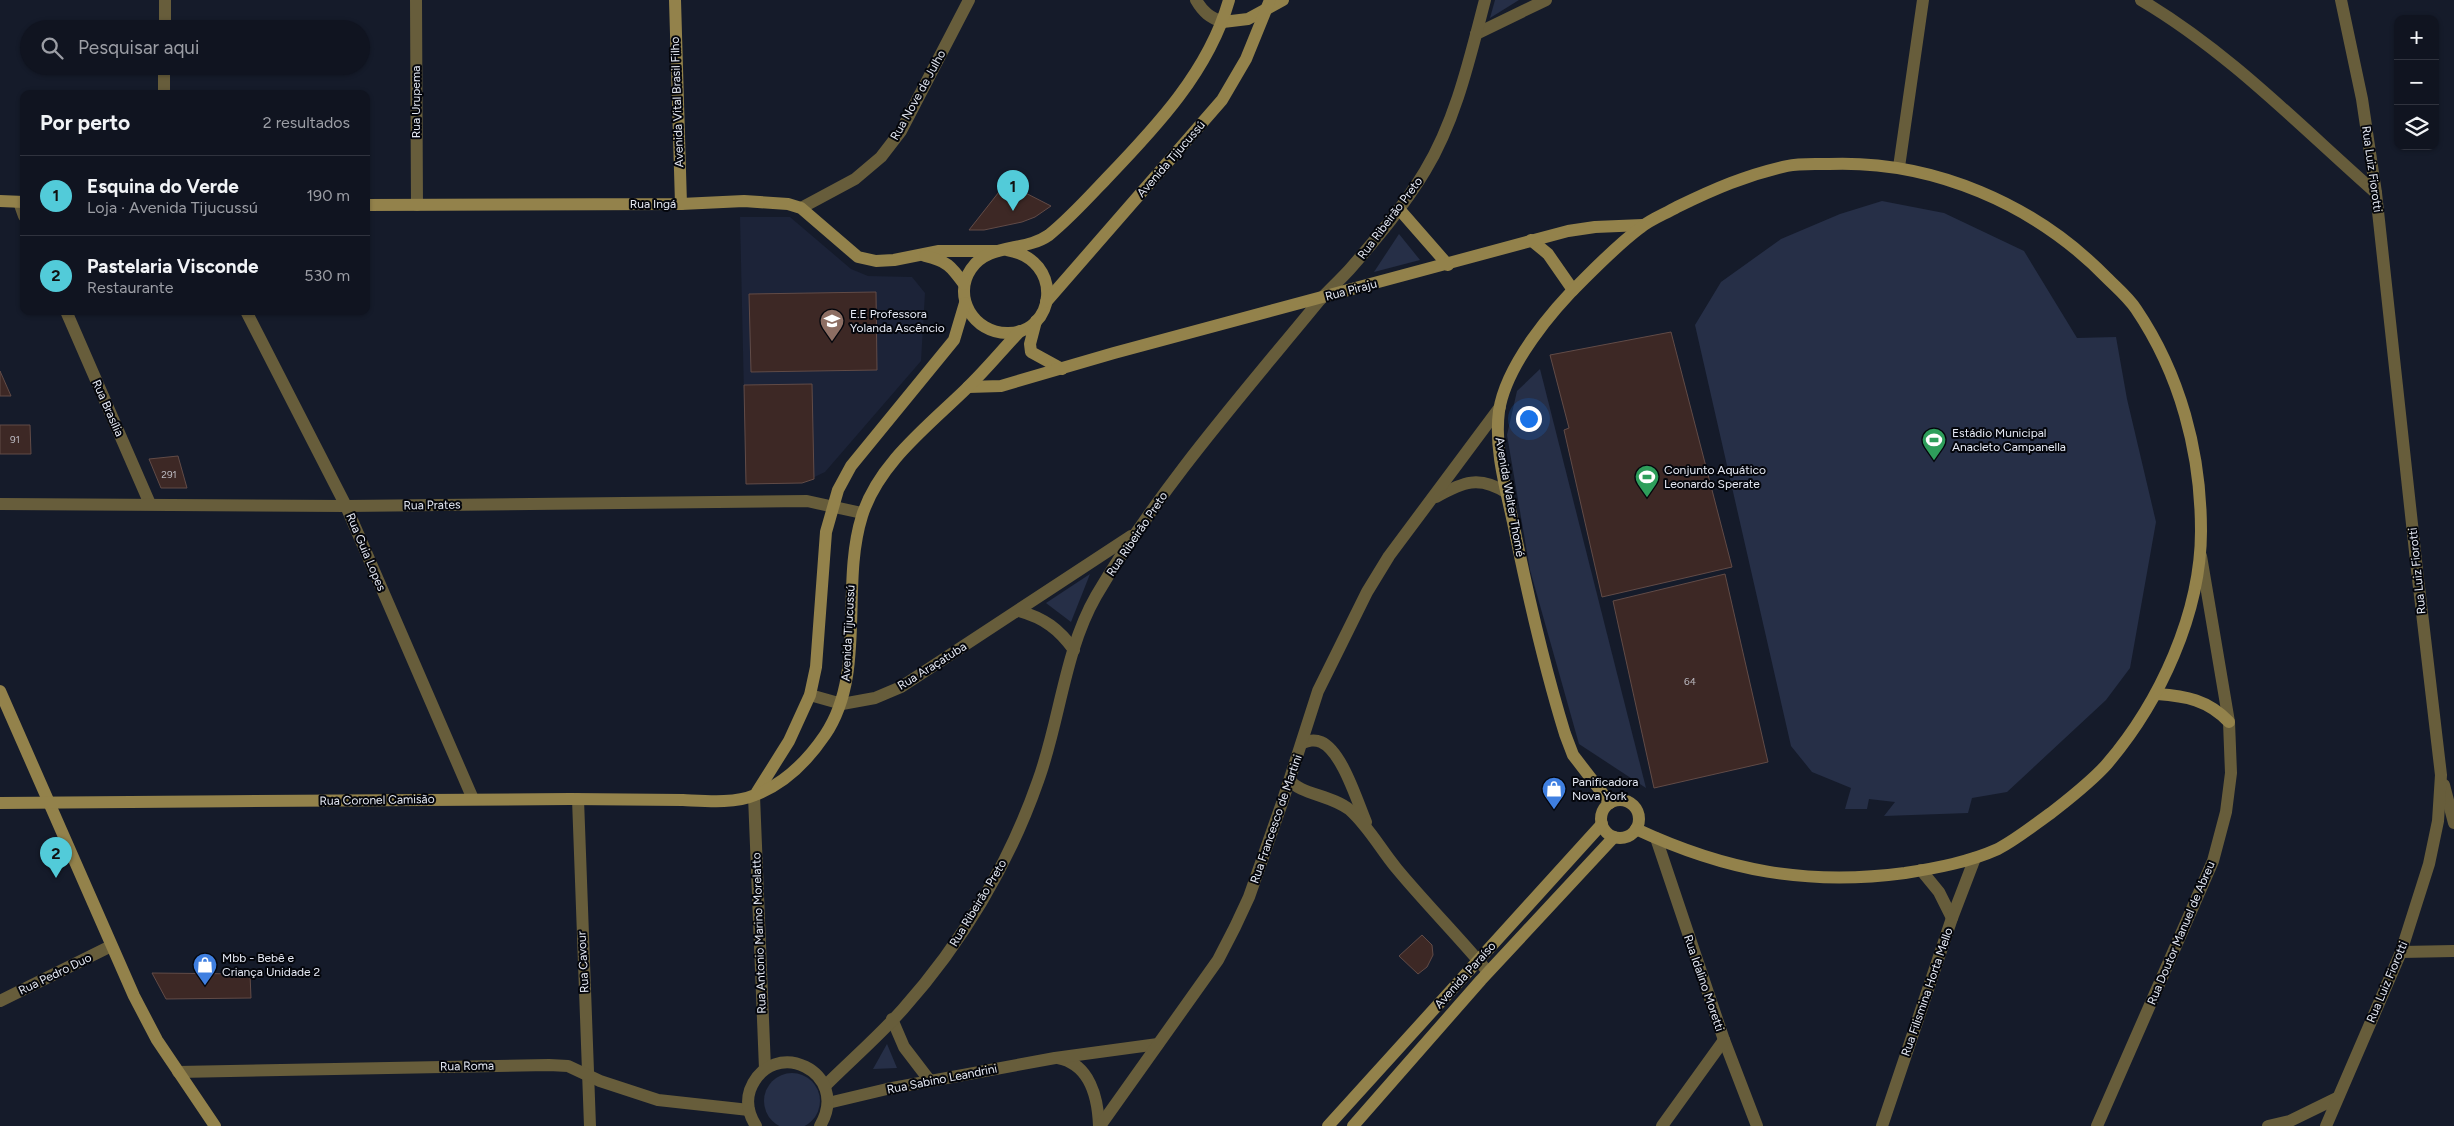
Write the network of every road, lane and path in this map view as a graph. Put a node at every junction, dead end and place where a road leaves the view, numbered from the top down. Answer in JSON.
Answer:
{"nodes":[{"id":1,"x":165,"y":0,"type":"edge"},
{"id":2,"x":416,"y":0,"type":"edge"},
{"id":3,"x":675,"y":0,"type":"edge"},
{"id":4,"x":969,"y":0,"type":"edge"},
{"id":5,"x":1196,"y":0,"type":"edge"},
{"id":6,"x":1229,"y":0,"type":"edge"},
{"id":7,"x":1283,"y":0,"type":"edge"},
{"id":8,"x":1485,"y":0,"type":"edge"},
{"id":9,"x":1546,"y":0,"type":"edge"},
{"id":10,"x":1923,"y":0,"type":"edge"},
{"id":11,"x":2141,"y":0,"type":"edge"},
{"id":12,"x":2341,"y":0,"type":"edge"},
{"id":13,"x":1269,"y":5,"type":"edge"},
{"id":14,"x":164,"y":20,"type":"edge"},
{"id":15,"x":1223,"y":22,"type":"junction"},
{"id":16,"x":1476,"y":34,"type":"junction"},
{"id":17,"x":164,"y":75,"type":"edge"},
{"id":18,"x":164,"y":90,"type":"edge"},
{"id":19,"x":1898,"y":167,"type":"junction"},
{"id":20,"x":2376,"y":193,"type":"junction"},
{"id":21,"x":0,"y":201,"type":"edge"},
{"id":22,"x":20,"y":202,"type":"edge"},
{"id":23,"x":681,"y":204,"type":"junction"},
{"id":24,"x":370,"y":205,"type":"edge"},
{"id":25,"x":417,"y":205,"type":"junction"},
{"id":26,"x":801,"y":208,"type":"junction"},
{"id":27,"x":1399,"y":209,"type":"junction"},
{"id":28,"x":1643,"y":225,"type":"junction"},
{"id":29,"x":1531,"y":240,"type":"junction"},
{"id":30,"x":1002,"y":250,"type":"junction"},
{"id":31,"x":920,"y":255,"type":"junction"},
{"id":32,"x":1448,"y":265,"type":"junction"},
{"id":33,"x":964,"y":284,"type":"junction"},
{"id":34,"x":1573,"y":290,"type":"junction"},
{"id":35,"x":1322,"y":297,"type":"junction"},
{"id":36,"x":1046,"y":302,"type":"junction"},
{"id":37,"x":965,"y":303,"type":"junction"},
{"id":38,"x":68,"y":315,"type":"edge"},
{"id":39,"x":248,"y":315,"type":"edge"},
{"id":40,"x":1036,"y":321,"type":"junction"},
{"id":41,"x":1020,"y":331,"type":"junction"},
{"id":42,"x":1062,"y":369,"type":"junction"},
{"id":43,"x":968,"y":387,"type":"junction"},
{"id":44,"x":1500,"y":407,"type":"junction"},
{"id":45,"x":1507,"y":493,"type":"junction"},
{"id":46,"x":1431,"y":500,"type":"junction"},
{"id":47,"x":0,"y":504,"type":"edge"},
{"id":48,"x":150,"y":504,"type":"junction"},
{"id":49,"x":346,"y":506,"type":"junction"},
{"id":50,"x":832,"y":507,"type":"junction"},
{"id":51,"x":862,"y":514,"type":"junction"},
{"id":52,"x":1136,"y":533,"type":"junction"},
{"id":53,"x":2201,"y":554,"type":"junction"},
{"id":54,"x":1019,"y":611,"type":"junction"},
{"id":55,"x":1074,"y":650,"type":"junction"},
{"id":56,"x":0,"y":691,"type":"edge"},
{"id":57,"x":2157,"y":694,"type":"junction"},
{"id":58,"x":810,"y":695,"type":"junction"},
{"id":59,"x":842,"y":704,"type":"junction"},
{"id":60,"x":2229,"y":722,"type":"junction"},
{"id":61,"x":1302,"y":743,"type":"junction"},
{"id":62,"x":2441,"y":775,"type":"junction"},
{"id":63,"x":1290,"y":780,"type":"junction"},
{"id":64,"x":754,"y":796,"type":"junction"},
{"id":65,"x":473,"y":799,"type":"junction"},
{"id":66,"x":578,"y":799,"type":"junction"},
{"id":67,"x":0,"y":803,"type":"edge"},
{"id":68,"x":50,"y":803,"type":"junction"},
{"id":69,"x":1610,"y":803,"type":"junction"},
{"id":70,"x":2454,"y":823,"type":"edge"},
{"id":71,"x":1602,"y":824,"type":"junction"},
{"id":72,"x":1368,"y":829,"type":"junction"},
{"id":73,"x":1636,"y":829,"type":"junction"},
{"id":74,"x":1614,"y":837,"type":"junction"},
{"id":75,"x":1656,"y":838,"type":"junction"},
{"id":76,"x":1975,"y":858,"type":"junction"},
{"id":77,"x":1921,"y":870,"type":"junction"},
{"id":78,"x":1952,"y":918,"type":"junction"},
{"id":79,"x":111,"y":946,"type":"junction"},
{"id":80,"x":2454,"y":951,"type":"edge"},
{"id":81,"x":2401,"y":952,"type":"junction"},
{"id":82,"x":1478,"y":960,"type":"junction"},
{"id":83,"x":1488,"y":972,"type":"junction"},
{"id":84,"x":0,"y":1001,"type":"edge"},
{"id":85,"x":892,"y":1019,"type":"junction"},
{"id":86,"x":1724,"y":1040,"type":"junction"},
{"id":87,"x":1158,"y":1044,"type":"junction"},
{"id":88,"x":1055,"y":1058,"type":"junction"},
{"id":89,"x":765,"y":1069,"type":"junction"},
{"id":90,"x":178,"y":1072,"type":"junction"},
{"id":91,"x":588,"y":1074,"type":"junction"},
{"id":92,"x":930,"y":1081,"type":"junction"},
{"id":93,"x":825,"y":1086,"type":"junction"},
{"id":94,"x":2338,"y":1098,"type":"junction"},
{"id":95,"x":828,"y":1103,"type":"junction"},
{"id":96,"x":748,"y":1110,"type":"junction"},
{"id":97,"x":2101,"y":1123,"type":"edge"},
{"id":98,"x":215,"y":1126,"type":"edge"},
{"id":99,"x":590,"y":1126,"type":"edge"},
{"id":100,"x":756,"y":1126,"type":"edge"},
{"id":101,"x":820,"y":1126,"type":"edge"},
{"id":102,"x":1100,"y":1126,"type":"edge"},
{"id":103,"x":1328,"y":1126,"type":"edge"},
{"id":104,"x":1353,"y":1126,"type":"edge"},
{"id":105,"x":1662,"y":1126,"type":"edge"},
{"id":106,"x":1757,"y":1126,"type":"edge"},
{"id":107,"x":1882,"y":1126,"type":"edge"},
{"id":108,"x":2268,"y":1126,"type":"edge"},
{"id":109,"x":2326,"y":1126,"type":"edge"}],
"edges":[{"from":1,"to":14,"type":"street"},
{"from":2,"to":25,"type":"street","name":"Rua Urupema"},
{"from":3,"to":23,"type":"street","name":"Avenida Vital Brasil Filho"},
{"from":4,"to":26,"type":"street","name":"Rua Nove de Julho"},
{"from":5,"to":15,"type":"street"},
{"from":6,"to":15,"type":"street"},
{"from":7,"to":13,"type":"street"},
{"from":8,"to":16,"type":"street","name":"Rua Ribeirão Preto"},
{"from":9,"to":16,"type":"street"},
{"from":10,"to":19,"type":"street"},
{"from":11,"to":20,"type":"street"},
{"from":12,"to":20,"type":"street","name":"Rua Luiz Fiorotti"},
{"from":13,"to":15,"type":"street"},
{"from":13,"to":36,"type":"street","name":"Avenida Tijucussú"},
{"from":15,"to":30,"type":"street"},
{"from":16,"to":27,"type":"street","name":"Rua Ribeirão Preto"},
{"from":17,"to":18,"type":"street"},
{"from":19,"to":28,"type":"street","name":"Avenida Walter Thomé"},
{"from":19,"to":53,"type":"street","name":"Avenida Walter Thomé"},
{"from":20,"to":62,"type":"street","name":"Rua Luiz Fiorotti"},
{"from":21,"to":22,"type":"street"},
{"from":23,"to":25,"type":"street","name":"Rua Ingá"},
{"from":23,"to":26,"type":"street","name":"Rua Ingá"},
{"from":24,"to":25,"type":"street","name":"Rua Ingá"},
{"from":26,"to":31,"type":"street","name":"Rua Ingá"},
{"from":27,"to":32,"type":"street"},
{"from":27,"to":35,"type":"street","name":"Rua Ribeirão Preto"},
{"from":28,"to":29,"type":"street","name":"Rua Piraju"},
{"from":28,"to":34,"type":"street","name":"Avenida Walter Thomé"},
{"from":29,"to":32,"type":"street","name":"Rua Piraju"},
{"from":29,"to":34,"type":"street"},
{"from":30,"to":31,"type":"street","name":"Rua Ingá"},
{"from":30,"to":33,"type":"street"},
{"from":30,"to":36,"type":"street"},
{"from":31,"to":33,"type":"street","name":"Rua Ingá"},
{"from":32,"to":35,"type":"street","name":"Rua Piraju"},
{"from":33,"to":37,"type":"street"},
{"from":34,"to":44,"type":"street","name":"Avenida Walter Thomé"},
{"from":35,"to":42,"type":"street","name":"Rua Piraju"},
{"from":35,"to":52,"type":"street","name":"Rua Ribeirão Preto"},
{"from":36,"to":40,"type":"street","name":"Avenida Tijucussú"},
{"from":37,"to":41,"type":"street"},
{"from":37,"to":50,"type":"street"},
{"from":38,"to":48,"type":"street","name":"Rua Brasília"},
{"from":39,"to":49,"type":"street","name":"Rua Guia Lopes"},
{"from":40,"to":41,"type":"street","name":"Avenida Tijucussú"},
{"from":40,"to":42,"type":"street"},
{"from":41,"to":43,"type":"street","name":"Avenida Tijucussú"},
{"from":42,"to":43,"type":"street","name":"Rua Piraju"},
{"from":43,"to":51,"type":"street","name":"Avenida Tijucussú"},
{"from":44,"to":45,"type":"street","name":"Avenida Walter Thomé"},
{"from":44,"to":46,"type":"street","name":"Rua Francesco de Martini"},
{"from":45,"to":46,"type":"street","name":"Rua Francesco de Martini"},
{"from":45,"to":69,"type":"street","name":"Avenida Walter Thomé"},
{"from":46,"to":61,"type":"street","name":"Rua Francesco de Martini"},
{"from":47,"to":48,"type":"street","name":"Rua Prates"},
{"from":48,"to":49,"type":"street","name":"Rua Prates"},
{"from":49,"to":50,"type":"street","name":"Rua Prates"},
{"from":49,"to":65,"type":"street","name":"Rua Guia Lopes"},
{"from":50,"to":51,"type":"street","name":"Rua Prates"},
{"from":50,"to":58,"type":"street"},
{"from":51,"to":59,"type":"street","name":"Avenida Tijucussú"},
{"from":52,"to":54,"type":"street","name":"Rua Araçatuba"},
{"from":52,"to":55,"type":"street","name":"Rua Ribeirão Preto"},
{"from":53,"to":57,"type":"street","name":"Avenida Walter Thomé"},
{"from":53,"to":60,"type":"street","name":"Rua Doutor Manuel de Abreu"},
{"from":54,"to":55,"type":"street"},
{"from":54,"to":59,"type":"street","name":"Rua Araçatuba"},
{"from":55,"to":85,"type":"street","name":"Rua Ribeirão Preto"},
{"from":56,"to":68,"type":"street"},
{"from":57,"to":60,"type":"street"},
{"from":57,"to":76,"type":"street","name":"Avenida Walter Thomé"},
{"from":58,"to":59,"type":"street","name":"Rua Araçatuba"},
{"from":58,"to":64,"type":"street"},
{"from":59,"to":64,"type":"street","name":"Avenida Tijucussú"},
{"from":60,"to":97,"type":"street","name":"Rua Doutor Manuel de Abreu"},
{"from":61,"to":63,"type":"street","name":"Rua Francesco de Martini"},
{"from":61,"to":72,"type":"street"},
{"from":62,"to":70,"type":"street"},
{"from":62,"to":81,"type":"street","name":"Rua Luiz Fiorotti"},
{"from":63,"to":72,"type":"street"},
{"from":63,"to":87,"type":"street","name":"Rua Francesco de Martini"},
{"from":64,"to":66,"type":"street","name":"Rua Coronel Camisão"},
{"from":64,"to":89,"type":"street","name":"Rua Antonio Marino Morelatto"},
{"from":65,"to":66,"type":"street","name":"Rua Coronel Camisão"},
{"from":65,"to":68,"type":"street","name":"Rua Coronel Camisão"},
{"from":66,"to":91,"type":"street","name":"Rua Cavour"},
{"from":67,"to":68,"type":"street","name":"Rua Coronel Camisão"},
{"from":68,"to":79,"type":"street"},
{"from":69,"to":71,"type":"street"},
{"from":69,"to":73,"type":"street"},
{"from":71,"to":74,"type":"street"},
{"from":71,"to":82,"type":"street","name":"Avenida Paraíso"},
{"from":72,"to":82,"type":"street"},
{"from":73,"to":74,"type":"street"},
{"from":73,"to":75,"type":"street","name":"Avenida Walter Thomé"},
{"from":74,"to":83,"type":"street","name":"Avenida Paraíso"},
{"from":75,"to":77,"type":"street","name":"Avenida Walter Thomé"},
{"from":75,"to":86,"type":"street","name":"Rua Idalino Moretti"},
{"from":76,"to":77,"type":"street","name":"Avenida Walter Thomé"},
{"from":76,"to":78,"type":"street","name":"Rua Filismina Horta Mello"},
{"from":77,"to":78,"type":"street"},
{"from":78,"to":107,"type":"street","name":"Rua Filismina Horta Mello"},
{"from":79,"to":84,"type":"street","name":"Rua Pedro Duo"},
{"from":79,"to":90,"type":"street"},
{"from":80,"to":81,"type":"street"},
{"from":81,"to":94,"type":"street","name":"Rua Luiz Fiorotti"},
{"from":82,"to":83,"type":"street"},
{"from":82,"to":103,"type":"street","name":"Avenida Paraíso"},
{"from":83,"to":104,"type":"street","name":"Avenida Paraíso"},
{"from":85,"to":92,"type":"street"},
{"from":85,"to":93,"type":"street","name":"Rua Ribeirão Preto"},
{"from":86,"to":105,"type":"street"},
{"from":86,"to":106,"type":"street","name":"Rua Idalino Moretti"},
{"from":87,"to":88,"type":"street","name":"Rua Sabino Leandrini"},
{"from":87,"to":102,"type":"street","name":"Rua Francesco de Martini"},
{"from":88,"to":92,"type":"street","name":"Rua Sabino Leandrini"},
{"from":88,"to":102,"type":"street"},
{"from":89,"to":93,"type":"street"},
{"from":89,"to":96,"type":"street"},
{"from":90,"to":91,"type":"street","name":"Rua Roma"},
{"from":90,"to":98,"type":"street"},
{"from":91,"to":96,"type":"street","name":"Rua Roma"},
{"from":91,"to":99,"type":"street","name":"Rua Cavour"},
{"from":92,"to":95,"type":"street","name":"Rua Sabino Leandrini"},
{"from":93,"to":95,"type":"street"},
{"from":94,"to":108,"type":"street"},
{"from":94,"to":109,"type":"street","name":"Rua Luiz Fiorotti"},
{"from":95,"to":101,"type":"street"},
{"from":96,"to":100,"type":"street"}]}
